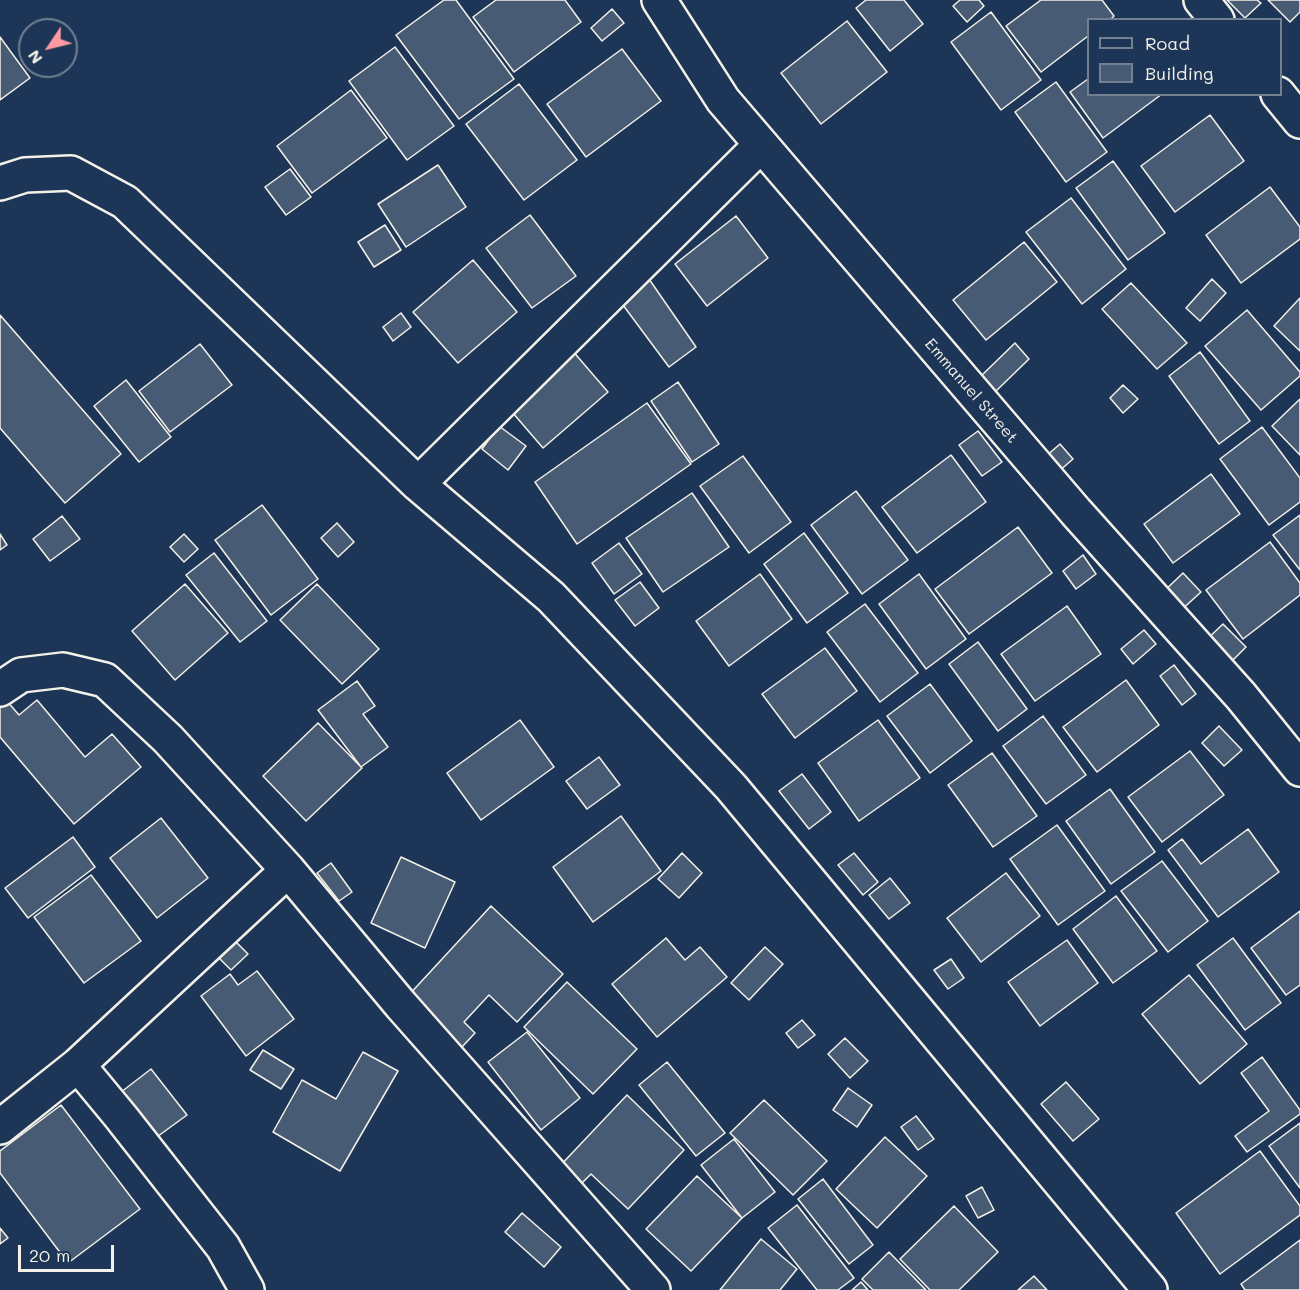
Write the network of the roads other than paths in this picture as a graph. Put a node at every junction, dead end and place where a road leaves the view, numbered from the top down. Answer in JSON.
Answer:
{"nodes":[{"id":1,"x":659,"y":0,"type":"edge"},
{"id":2,"x":1201,"y":0,"type":"edge"},
{"id":3,"x":1214,"y":18,"type":"edge"},
{"id":4,"x":1280,"y":96,"type":"edge"},
{"id":5,"x":1300,"y":121,"type":"edge"},
{"id":6,"x":761,"y":145,"type":"junction"},
{"id":7,"x":0,"y":183,"type":"edge"},
{"id":8,"x":418,"y":484,"type":"junction"},
{"id":9,"x":0,"y":689,"type":"edge"},
{"id":10,"x":1300,"y":769,"type":"edge"},
{"id":11,"x":288,"y":870,"type":"junction"},
{"id":12,"x":78,"y":1065,"type":"junction"},
{"id":13,"x":0,"y":1127,"type":"edge"},
{"id":14,"x":247,"y":1290,"type":"edge"},
{"id":15,"x":653,"y":1290,"type":"edge"},
{"id":16,"x":1150,"y":1290,"type":"edge"}],
"edges":[{"from":1,"to":6,"type":"street","name":"Emmanuel Street"},
{"from":2,"to":3,"type":"street"},
{"from":4,"to":5,"type":"street"},
{"from":6,"to":8,"type":"street"},
{"from":6,"to":10,"type":"street","name":"Emmanuel Street"},
{"from":7,"to":8,"type":"street"},
{"from":8,"to":16,"type":"street"},
{"from":9,"to":11,"type":"street"},
{"from":11,"to":12,"type":"street"},
{"from":11,"to":15,"type":"street"},
{"from":12,"to":13,"type":"street"},
{"from":12,"to":14,"type":"street"}]}
